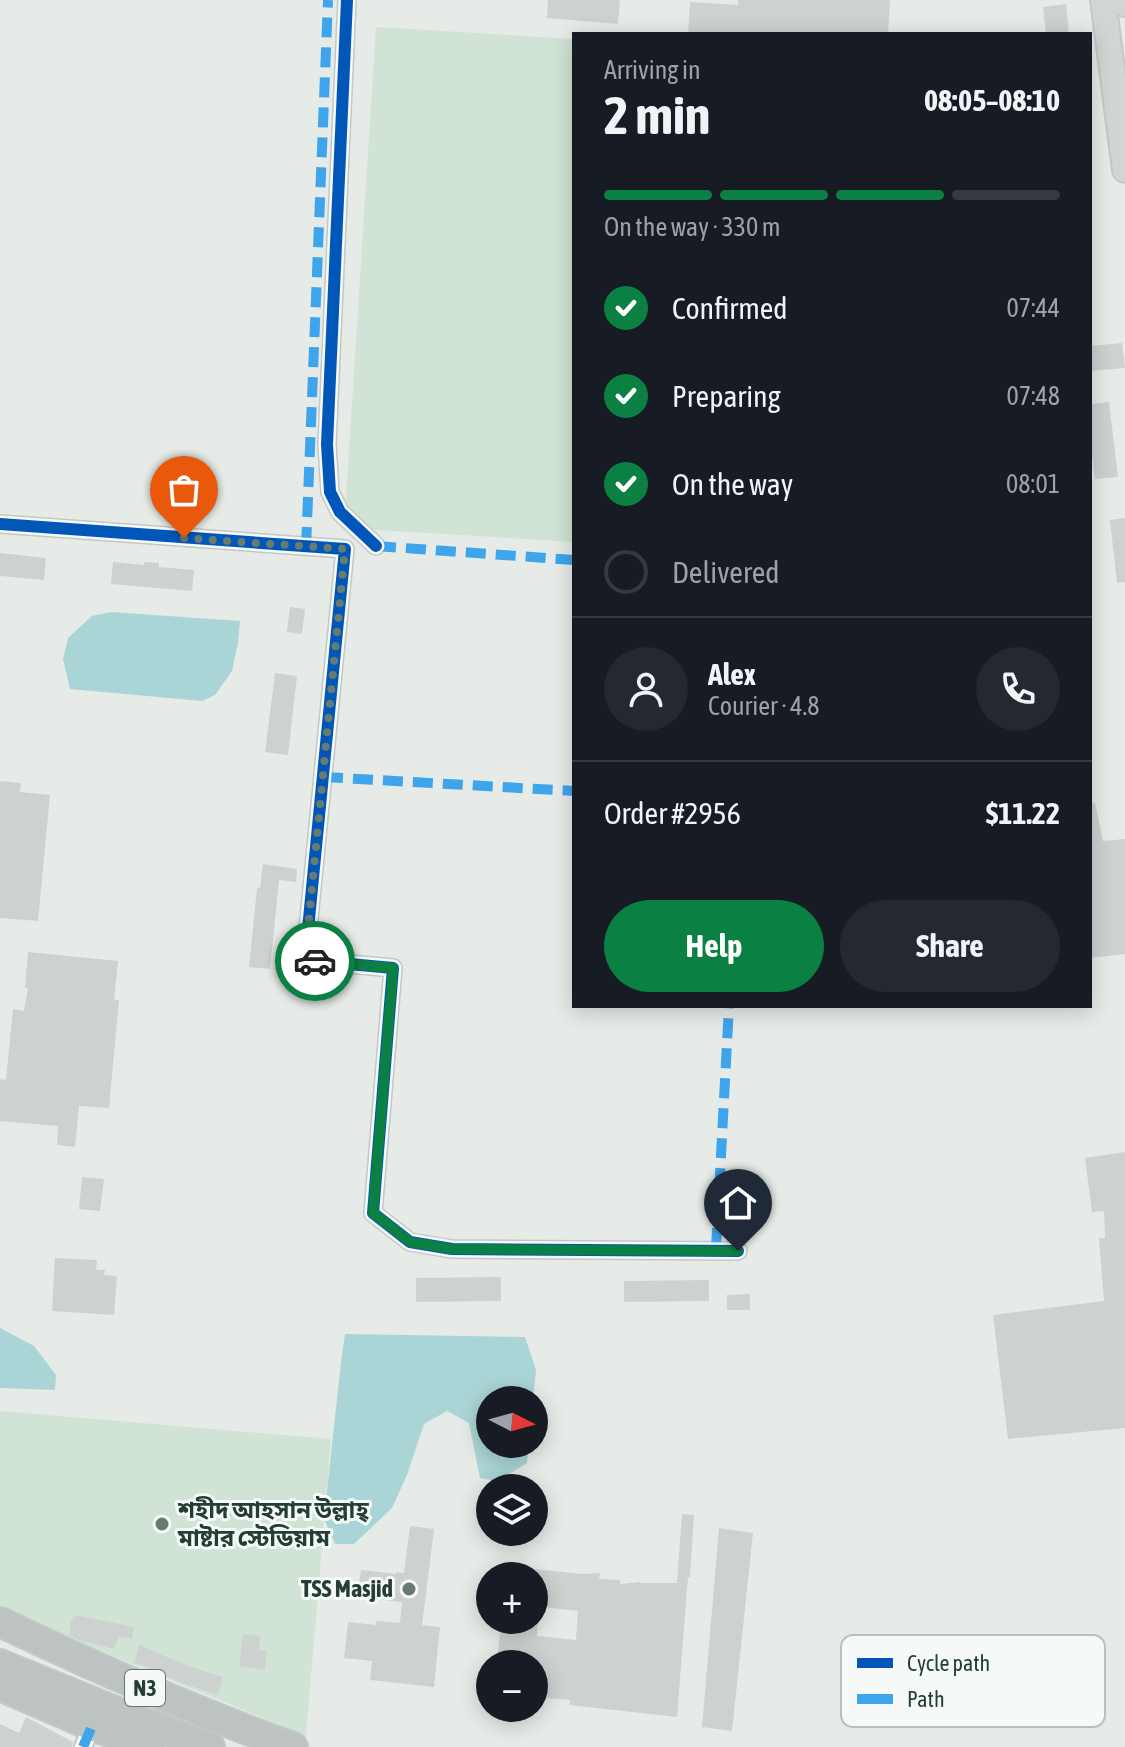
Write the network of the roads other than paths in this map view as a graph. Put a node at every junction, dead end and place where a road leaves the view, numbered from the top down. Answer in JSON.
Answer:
{"nodes":[{"id":1,"x":347,"y":0,"type":"edge"},
{"id":2,"x":1103,"y":0,"type":"edge"},
{"id":3,"x":1125,"y":170,"type":"edge"},
{"id":4,"x":0,"y":524,"type":"edge"},
{"id":5,"x":345,"y":549,"type":"junction"},
{"id":6,"x":738,"y":1251,"type":"dead end"},
{"id":7,"x":0,"y":1622,"type":"edge"},
{"id":8,"x":0,"y":1664,"type":"edge"},
{"id":9,"x":0,"y":1679,"type":"edge"},
{"id":10,"x":0,"y":1686,"type":"edge"},
{"id":11,"x":29,"y":1699,"type":"junction"},
{"id":12,"x":87,"y":1736,"type":"edge"},
{"id":13,"x":150,"y":1747,"type":"edge"},
{"id":14,"x":210,"y":1747,"type":"edge"},
{"id":15,"x":293,"y":1747,"type":"edge"}],
"edges":[{"from":1,"to":5,"type":"street"},
{"from":2,"to":3,"type":"main road"},
{"from":4,"to":5,"type":"street"},
{"from":5,"to":6,"type":"street"},
{"from":7,"to":15,"type":"highway","number":"N3"},
{"from":8,"to":14,"type":"highway"},
{"from":9,"to":11,"type":"highway"},
{"from":10,"to":11,"type":"highway","number":"N3"},
{"from":11,"to":12,"type":"highway","number":"N3"},
{"from":12,"to":13,"type":"highway","number":"N3"}]}
